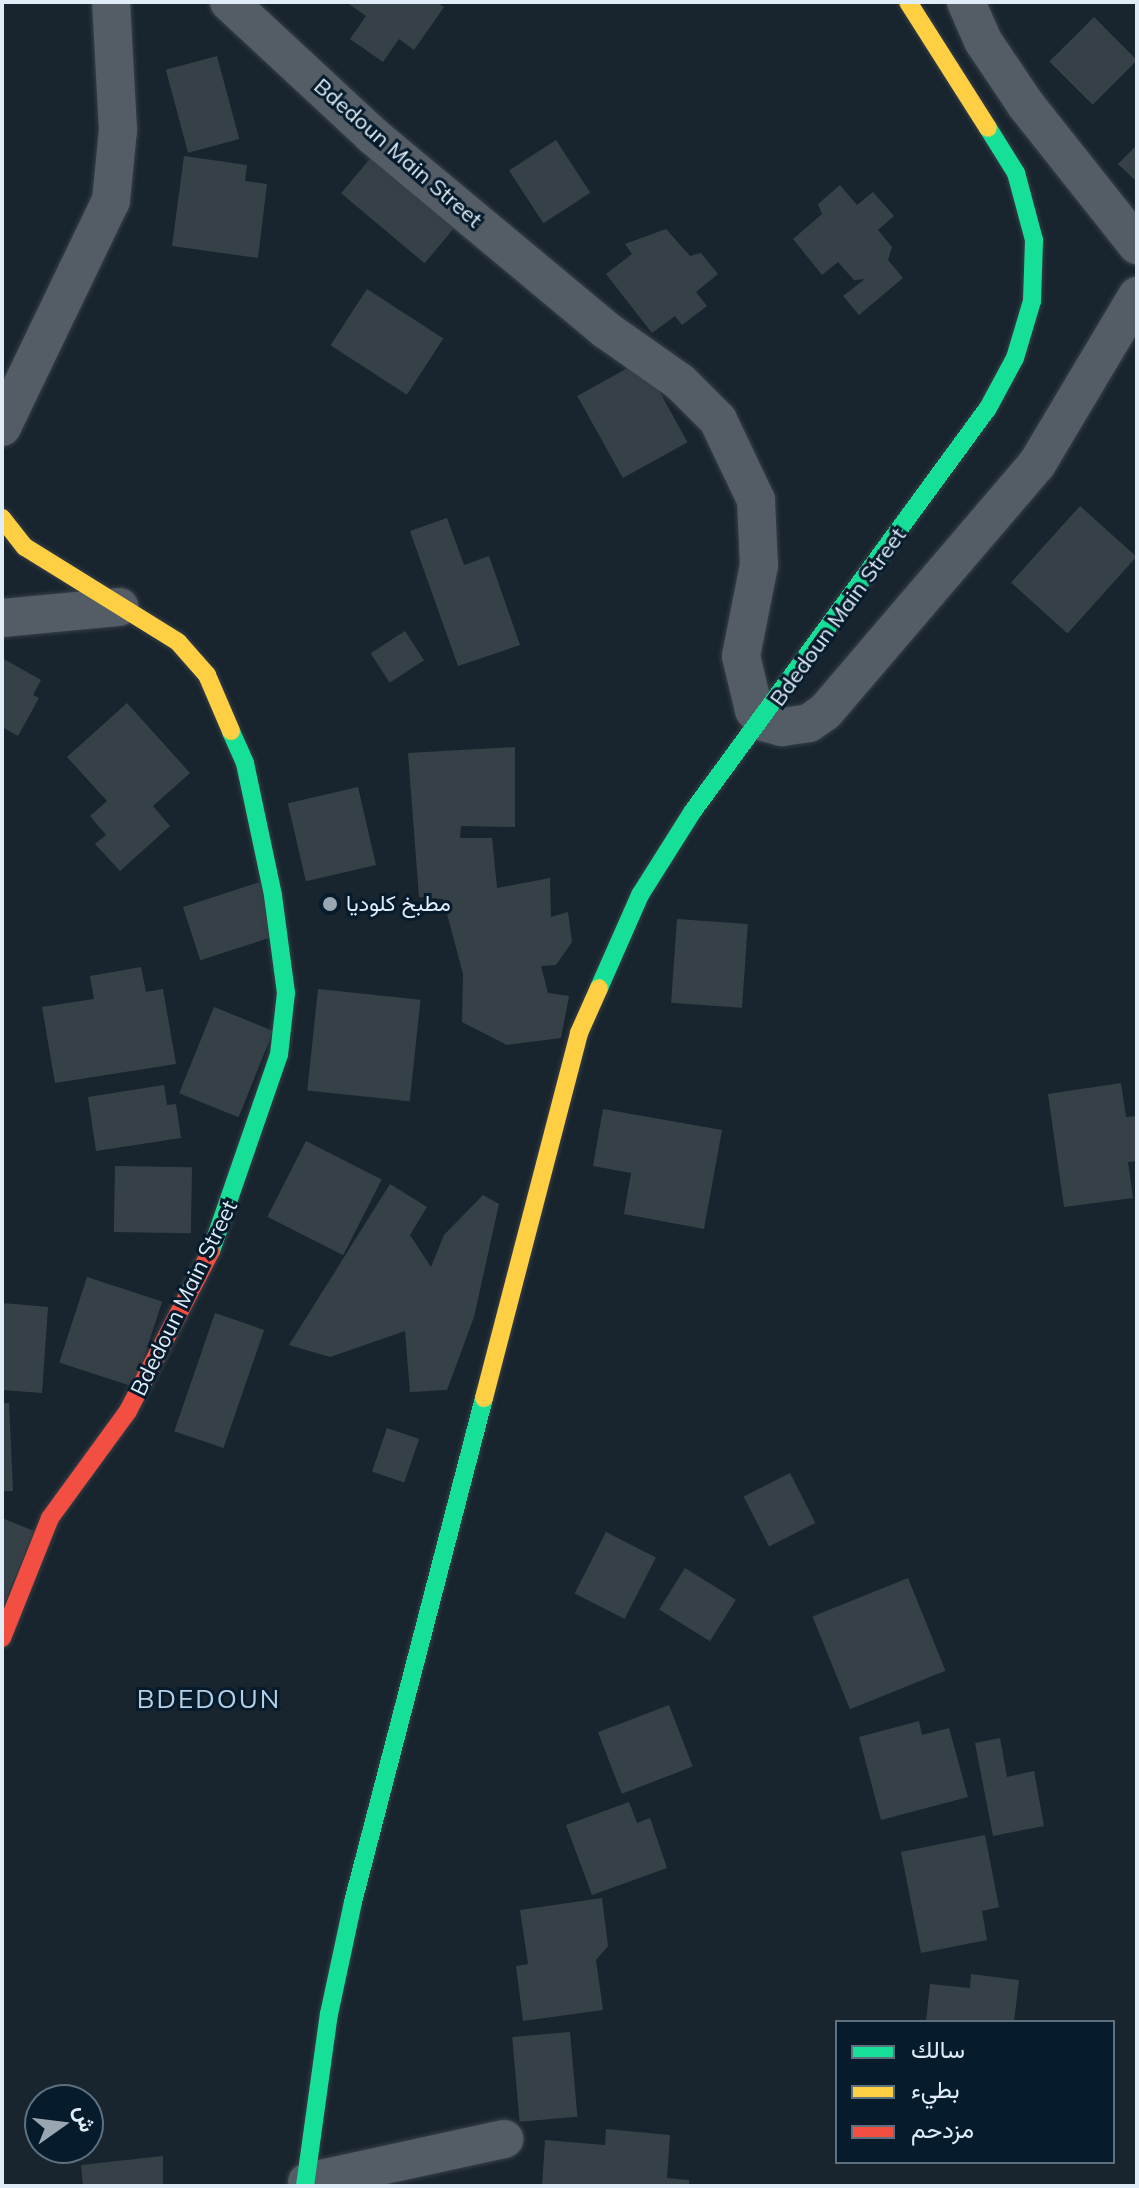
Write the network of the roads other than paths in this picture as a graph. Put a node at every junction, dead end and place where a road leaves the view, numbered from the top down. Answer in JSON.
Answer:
{"nodes":[{"id":1,"x":111,"y":2,"type":"edge"},
{"id":2,"x":229,"y":2,"type":"edge"},
{"id":3,"x":908,"y":2,"type":"edge"},
{"id":4,"x":966,"y":2,"type":"edge"},
{"id":5,"x":1137,"y":245,"type":"edge"},
{"id":6,"x":1137,"y":296,"type":"edge"},
{"id":7,"x":2,"y":427,"type":"edge"},
{"id":8,"x":2,"y":518,"type":"edge"},
{"id":9,"x":119,"y":607,"type":"junction"},
{"id":10,"x":2,"y":618,"type":"edge"},
{"id":11,"x":763,"y":722,"type":"junction"},
{"id":12,"x":2,"y":1638,"type":"edge"},
{"id":13,"x":504,"y":2139,"type":"dead end"},
{"id":14,"x":306,"y":2184,"type":"edge"}],
"edges":[{"from":1,"to":7,"type":"street"},
{"from":2,"to":11,"type":"street","name":"Bdedoun Main Street"},
{"from":3,"to":11,"type":"street","name":"Bdedoun Main Street"},
{"from":4,"to":5,"type":"street"},
{"from":6,"to":11,"type":"street"},
{"from":8,"to":9,"type":"street","name":"Bdedoun Main Street"},
{"from":9,"to":10,"type":"street"},
{"from":9,"to":12,"type":"street","name":"Bdedoun Main Street"},
{"from":11,"to":14,"type":"street"},
{"from":13,"to":14,"type":"street"}]}
